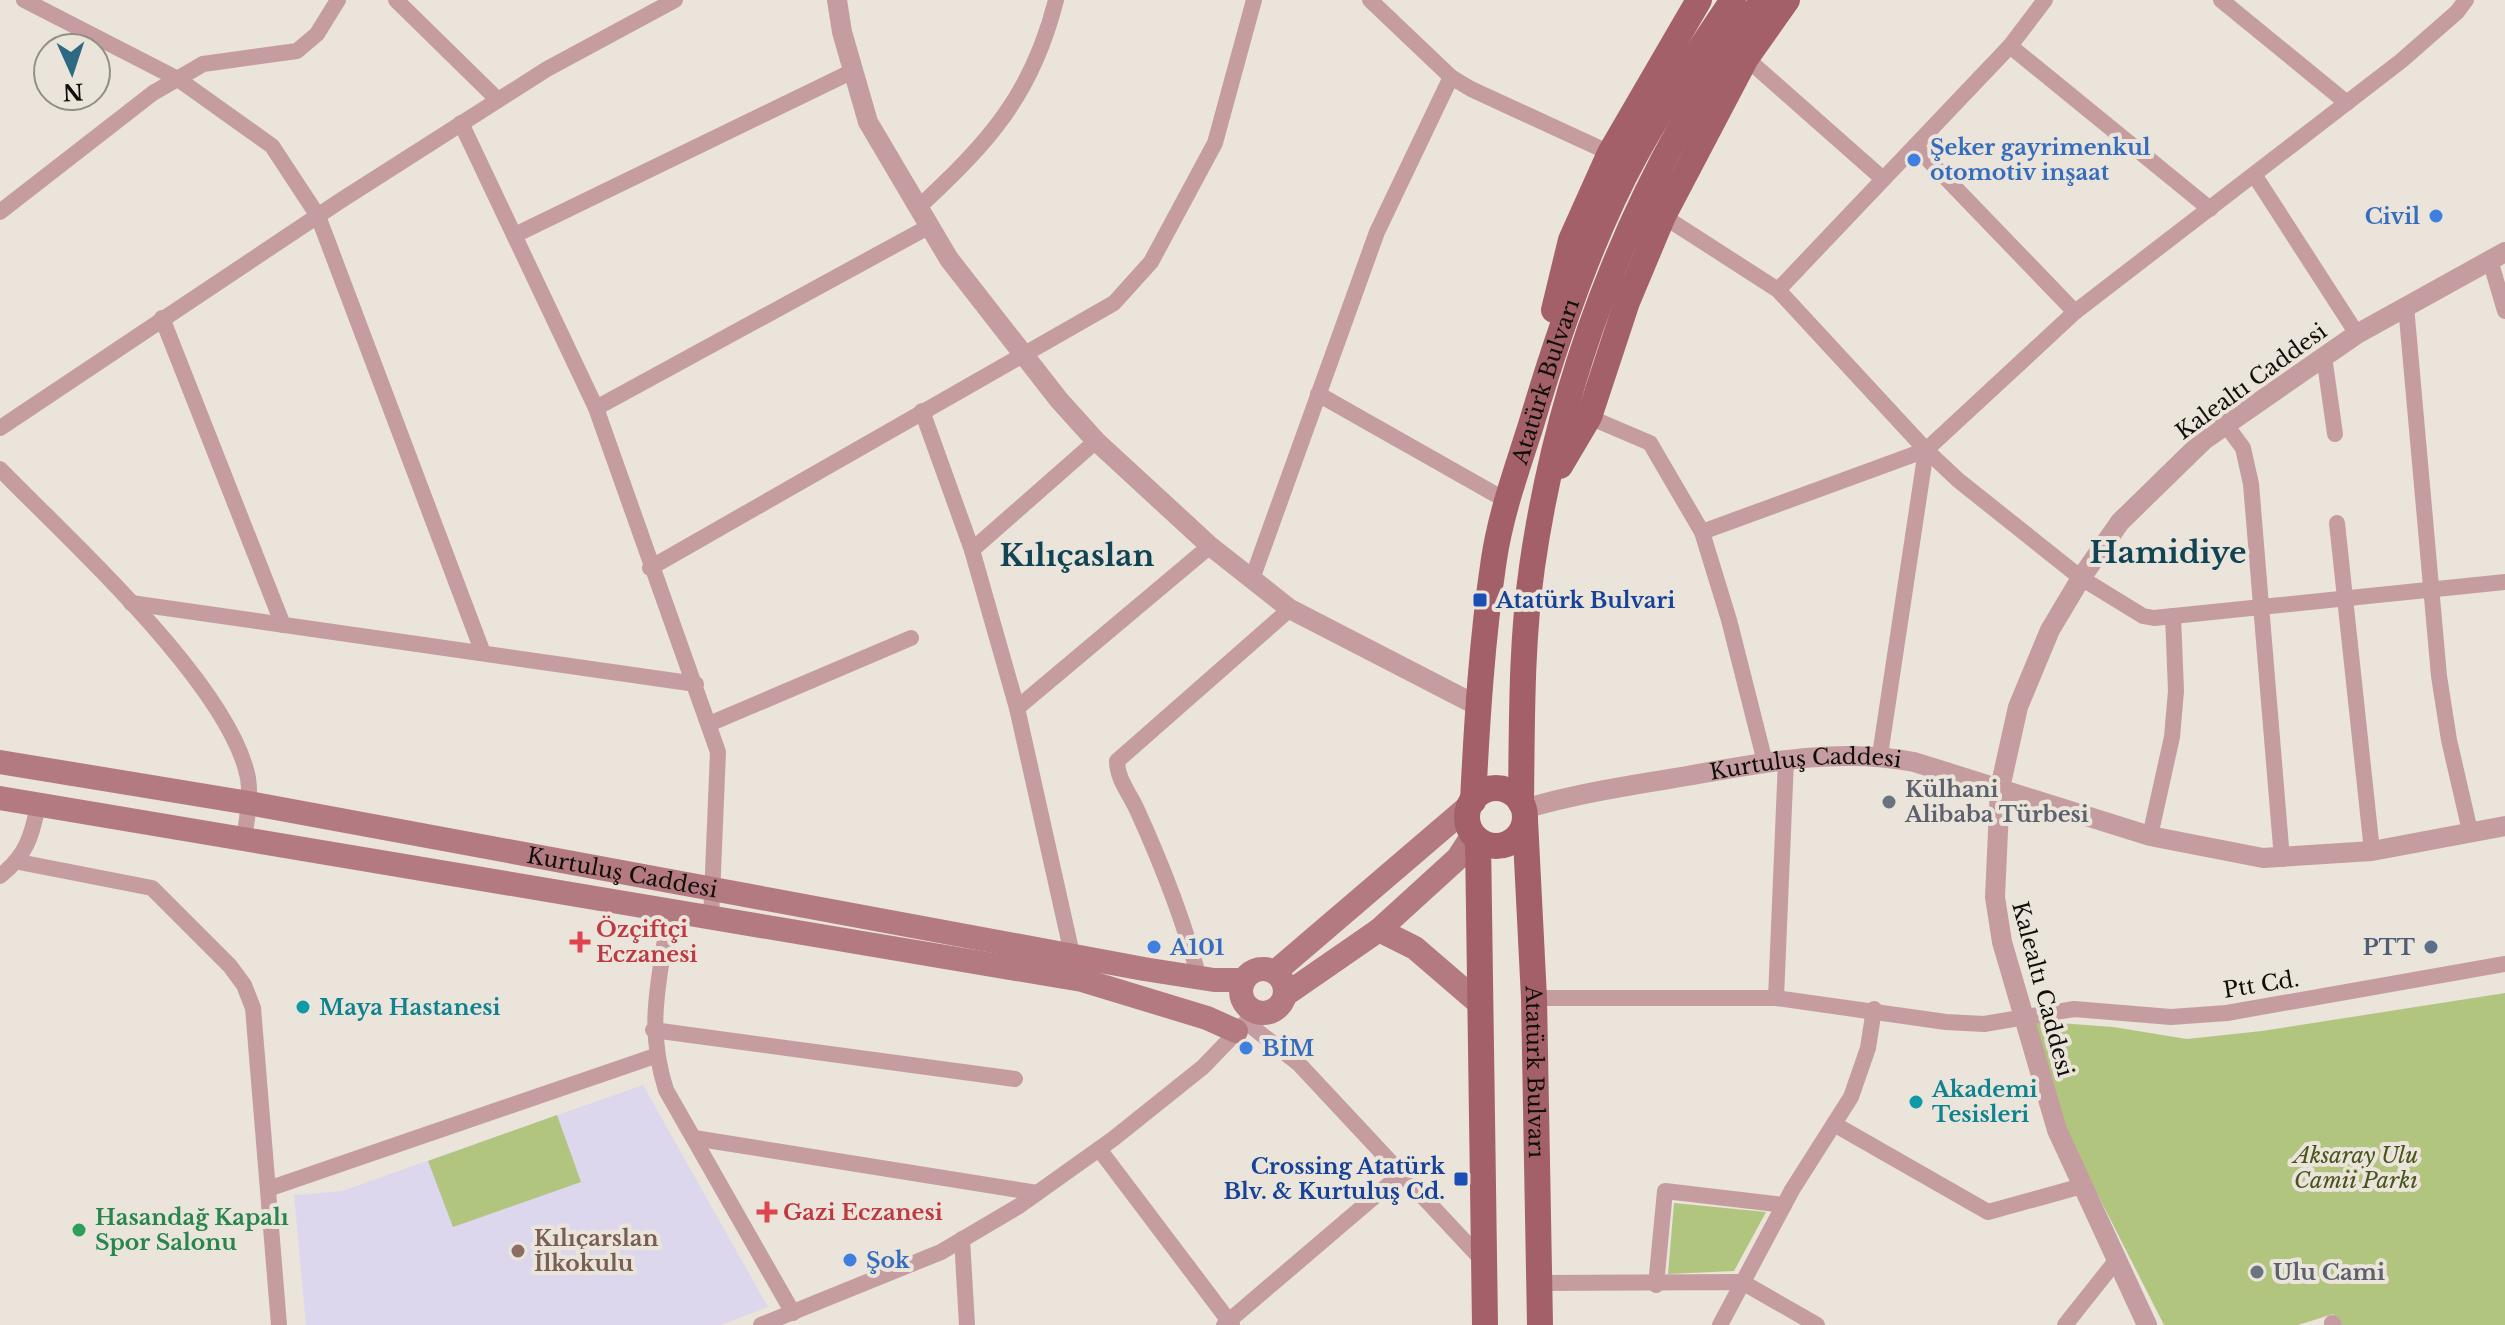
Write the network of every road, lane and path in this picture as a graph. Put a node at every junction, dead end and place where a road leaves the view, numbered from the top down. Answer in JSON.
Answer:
{"nodes":[{"id":1,"x":24,"y":0,"type":"edge"},
{"id":2,"x":338,"y":0,"type":"edge"},
{"id":3,"x":396,"y":0,"type":"edge"},
{"id":4,"x":675,"y":0,"type":"edge"},
{"id":5,"x":837,"y":0,"type":"edge"},
{"id":6,"x":1056,"y":0,"type":"edge"},
{"id":7,"x":1254,"y":0,"type":"edge"},
{"id":8,"x":1371,"y":0,"type":"edge"},
{"id":9,"x":1733,"y":0,"type":"edge"},
{"id":10,"x":1763,"y":0,"type":"edge"},
{"id":11,"x":1787,"y":0,"type":"edge"},
{"id":12,"x":2045,"y":0,"type":"edge"},
{"id":13,"x":2221,"y":0,"type":"edge"},
{"id":14,"x":2466,"y":0,"type":"edge"},
{"id":15,"x":1691,"y":3,"type":"edge"},
{"id":16,"x":2010,"y":46,"type":"junction"},
{"id":17,"x":1746,"y":58,"type":"junction"},
{"id":18,"x":853,"y":71,"type":"junction"},
{"id":19,"x":1451,"y":77,"type":"junction"},
{"id":20,"x":178,"y":79,"type":"junction"},
{"id":21,"x":498,"y":100,"type":"junction"},
{"id":22,"x":2347,"y":103,"type":"junction"},
{"id":23,"x":461,"y":123,"type":"junction"},
{"id":24,"x":1915,"y":146,"type":"junction"},
{"id":25,"x":1610,"y":153,"type":"junction"},
{"id":26,"x":2255,"y":176,"type":"junction"},
{"id":27,"x":1883,"y":179,"type":"junction"},
{"id":28,"x":919,"y":207,"type":"junction"},
{"id":29,"x":2210,"y":209,"type":"junction"},
{"id":30,"x":0,"y":212,"type":"edge"},
{"id":31,"x":318,"y":216,"type":"junction"},
{"id":32,"x":1663,"y":216,"type":"junction"},
{"id":33,"x":930,"y":226,"type":"junction"},
{"id":34,"x":517,"y":234,"type":"junction"},
{"id":35,"x":2497,"y":256,"type":"edge"},
{"id":36,"x":1778,"y":290,"type":"junction"},
{"id":37,"x":2406,"y":306,"type":"junction"},
{"id":38,"x":2505,"y":311,"type":"edge"},
{"id":39,"x":2075,"y":312,"type":"junction"},
{"id":40,"x":162,"y":318,"type":"junction"},
{"id":41,"x":2357,"y":334,"type":"junction"},
{"id":42,"x":1023,"y":354,"type":"junction"},
{"id":43,"x":2324,"y":356,"type":"junction"},
{"id":44,"x":1318,"y":394,"type":"junction"},
{"id":45,"x":596,"y":408,"type":"junction"},
{"id":46,"x":922,"y":411,"type":"junction"},
{"id":47,"x":1589,"y":417,"type":"junction"},
{"id":48,"x":2226,"y":425,"type":"junction"},
{"id":49,"x":0,"y":428,"type":"edge"},
{"id":50,"x":2335,"y":434,"type":"dead end"},
{"id":51,"x":1096,"y":441,"type":"junction"},
{"id":52,"x":1926,"y":450,"type":"junction"},
{"id":53,"x":0,"y":469,"type":"edge"},
{"id":54,"x":1547,"y":486,"type":"junction"},
{"id":55,"x":1507,"y":501,"type":"junction"},
{"id":56,"x":2337,"y":523,"type":"dead end"},
{"id":57,"x":1702,"y":532,"type":"junction"},
{"id":58,"x":1210,"y":546,"type":"junction"},
{"id":59,"x":972,"y":550,"type":"junction"},
{"id":60,"x":650,"y":568,"type":"junction"},
{"id":61,"x":2081,"y":578,"type":"junction"},
{"id":62,"x":1252,"y":579,"type":"junction"},
{"id":63,"x":2505,"y":582,"type":"edge"},
{"id":64,"x":2433,"y":588,"type":"junction"},
{"id":65,"x":2343,"y":597,"type":"junction"},
{"id":66,"x":131,"y":603,"type":"junction"},
{"id":67,"x":2263,"y":605,"type":"junction"},
{"id":68,"x":1290,"y":609,"type":"junction"},
{"id":69,"x":2173,"y":616,"type":"junction"},
{"id":70,"x":283,"y":625,"type":"junction"},
{"id":71,"x":911,"y":638,"type":"dead end"},
{"id":72,"x":483,"y":653,"type":"junction"},
{"id":73,"x":696,"y":684,"type":"junction"},
{"id":74,"x":1478,"y":706,"type":"junction"},
{"id":75,"x":1017,"y":708,"type":"junction"},
{"id":76,"x":709,"y":724,"type":"junction"},
{"id":77,"x":1880,"y":755,"type":"junction"},
{"id":78,"x":1786,"y":760,"type":"junction"},
{"id":79,"x":0,"y":762,"type":"edge"},
{"id":80,"x":1765,"y":762,"type":"junction"},
{"id":81,"x":2000,"y":788,"type":"junction"},
{"id":82,"x":0,"y":798,"type":"edge"},
{"id":83,"x":249,"y":803,"type":"junction"},
{"id":84,"x":1472,"y":803,"type":"junction"},
{"id":85,"x":38,"y":805,"type":"junction"},
{"id":86,"x":1523,"y":811,"type":"junction"},
{"id":87,"x":2505,"y":826,"type":"edge"},
{"id":88,"x":2470,"y":831,"type":"junction"},
{"id":89,"x":2150,"y":836,"type":"junction"},
{"id":90,"x":1476,"y":837,"type":"junction"},
{"id":91,"x":244,"y":839,"type":"junction"},
{"id":92,"x":2372,"y":851,"type":"junction"},
{"id":93,"x":2282,"y":859,"type":"junction"},
{"id":94,"x":19,"y":862,"type":"junction"},
{"id":95,"x":0,"y":876,"type":"edge"},
{"id":96,"x":712,"y":891,"type":"junction"},
{"id":97,"x":669,"y":913,"type":"junction"},
{"id":98,"x":711,"y":920,"type":"junction"},
{"id":99,"x":1379,"y":930,"type":"junction"},
{"id":100,"x":1072,"y":954,"type":"junction"},
{"id":101,"x":2505,"y":964,"type":"edge"},
{"id":102,"x":1275,"y":972,"type":"junction"},
{"id":103,"x":1199,"y":978,"type":"junction"},
{"id":104,"x":1244,"y":980,"type":"junction"},
{"id":105,"x":1285,"y":995,"type":"junction"},
{"id":106,"x":1534,"y":998,"type":"junction"},
{"id":107,"x":1776,"y":998,"type":"junction"},
{"id":108,"x":1480,"y":1004,"type":"junction"},
{"id":109,"x":1874,"y":1009,"type":"junction"},
{"id":110,"x":2022,"y":1015,"type":"junction"},
{"id":111,"x":1246,"y":1022,"type":"junction"},
{"id":112,"x":653,"y":1030,"type":"junction"},
{"id":113,"x":655,"y":1056,"type":"junction"},
{"id":114,"x":1015,"y":1079,"type":"dead end"},
{"id":115,"x":1834,"y":1124,"type":"junction"},
{"id":116,"x":694,"y":1138,"type":"junction"},
{"id":117,"x":1099,"y":1149,"type":"junction"},
{"id":118,"x":1401,"y":1174,"type":"junction"},
{"id":119,"x":2082,"y":1186,"type":"junction"},
{"id":120,"x":268,"y":1189,"type":"junction"},
{"id":121,"x":1037,"y":1193,"type":"junction"},
{"id":122,"x":1784,"y":1205,"type":"junction"},
{"id":123,"x":962,"y":1239,"type":"junction"},
{"id":124,"x":1484,"y":1262,"type":"junction"},
{"id":125,"x":2115,"y":1262,"type":"junction"},
{"id":126,"x":1742,"y":1282,"type":"junction"},
{"id":127,"x":1540,"y":1283,"type":"junction"},
{"id":128,"x":1656,"y":1285,"type":"junction"},
{"id":129,"x":793,"y":1313,"type":"junction"},
{"id":130,"x":1229,"y":1324,"type":"edge"},
{"id":131,"x":279,"y":1325,"type":"edge"},
{"id":132,"x":761,"y":1325,"type":"edge"},
{"id":133,"x":967,"y":1325,"type":"edge"},
{"id":134,"x":1485,"y":1325,"type":"edge"},
{"id":135,"x":1540,"y":1325,"type":"edge"},
{"id":136,"x":1720,"y":1325,"type":"edge"},
{"id":137,"x":1817,"y":1325,"type":"edge"},
{"id":138,"x":2065,"y":1325,"type":"edge"},
{"id":139,"x":2147,"y":1325,"type":"edge"}],
"edges":[{"from":1,"to":20,"type":"street"},
{"from":2,"to":20,"type":"street"},
{"from":3,"to":21,"type":"street"},
{"from":4,"to":21,"type":"street"},
{"from":5,"to":18,"type":"street"},
{"from":6,"to":28,"type":"street"},
{"from":7,"to":42,"type":"street"},
{"from":8,"to":19,"type":"street"},
{"from":9,"to":55,"type":"main road","name":"Atatürk Bulvarı"},
{"from":10,"to":54,"type":"main road","name":"Atatürk Bulvarı"},
{"from":11,"to":17,"type":"main road"},
{"from":12,"to":16,"type":"street"},
{"from":13,"to":22,"type":"street"},
{"from":14,"to":22,"type":"street"},
{"from":15,"to":25,"type":"main road"},
{"from":16,"to":24,"type":"street"},
{"from":16,"to":29,"type":"street"},
{"from":17,"to":27,"type":"street"},
{"from":17,"to":32,"type":"main road"},
{"from":18,"to":28,"type":"street"},
{"from":18,"to":34,"type":"street"},
{"from":19,"to":25,"type":"street"},
{"from":19,"to":44,"type":"street"},
{"from":20,"to":30,"type":"street"},
{"from":20,"to":31,"type":"street"},
{"from":21,"to":23,"type":"street"},
{"from":22,"to":26,"type":"street"},
{"from":23,"to":31,"type":"street"},
{"from":23,"to":34,"type":"street"},
{"from":24,"to":27,"type":"street"},
{"from":24,"to":39,"type":"street"},
{"from":25,"to":55,"type":"main road"},
{"from":26,"to":29,"type":"street"},
{"from":26,"to":41,"type":"street"},
{"from":27,"to":36,"type":"street"},
{"from":28,"to":33,"type":"street"},
{"from":29,"to":39,"type":"street"},
{"from":31,"to":40,"type":"street"},
{"from":31,"to":72,"type":"street"},
{"from":32,"to":36,"type":"street"},
{"from":32,"to":47,"type":"main road"},
{"from":33,"to":42,"type":"street"},
{"from":33,"to":45,"type":"street"},
{"from":34,"to":45,"type":"street"},
{"from":35,"to":37,"type":"street","name":"Kalealtı Caddesi"},
{"from":35,"to":38,"type":"street"},
{"from":36,"to":52,"type":"street"},
{"from":37,"to":41,"type":"street","name":"Kalealtı Caddesi"},
{"from":37,"to":64,"type":"street"},
{"from":39,"to":52,"type":"street"},
{"from":40,"to":49,"type":"street"},
{"from":40,"to":70,"type":"street"},
{"from":41,"to":43,"type":"street","name":"Kalealtı Caddesi"},
{"from":42,"to":46,"type":"street"},
{"from":42,"to":51,"type":"street"},
{"from":43,"to":48,"type":"street","name":"Kalealtı Caddesi"},
{"from":43,"to":50,"type":"street"},
{"from":44,"to":55,"type":"street"},
{"from":44,"to":62,"type":"street"},
{"from":45,"to":60,"type":"street"},
{"from":46,"to":59,"type":"street"},
{"from":46,"to":60,"type":"street"},
{"from":47,"to":54,"type":"main road"},
{"from":47,"to":57,"type":"street"},
{"from":48,"to":61,"type":"street","name":"Kalealtı Caddesi"},
{"from":48,"to":67,"type":"street"},
{"from":51,"to":58,"type":"street"},
{"from":51,"to":59,"type":"street"},
{"from":52,"to":57,"type":"street"},
{"from":52,"to":61,"type":"street"},
{"from":52,"to":77,"type":"street"},
{"from":53,"to":66,"type":"street"},
{"from":54,"to":86,"type":"main road","name":"Atatürk Bulvarı"},
{"from":55,"to":74,"type":"main road","name":"Atatürk Bulvarı"},
{"from":56,"to":65,"type":"street"},
{"from":57,"to":80,"type":"street"},
{"from":58,"to":62,"type":"street"},
{"from":58,"to":75,"type":"street"},
{"from":59,"to":75,"type":"street"},
{"from":60,"to":73,"type":"street"},
{"from":61,"to":69,"type":"street"},
{"from":61,"to":81,"type":"street","name":"Kalealtı Caddesi"},
{"from":62,"to":68,"type":"street"},
{"from":63,"to":64,"type":"street"},
{"from":64,"to":65,"type":"street"},
{"from":64,"to":88,"type":"street"},
{"from":65,"to":67,"type":"street"},
{"from":65,"to":92,"type":"street"},
{"from":66,"to":70,"type":"street"},
{"from":66,"to":83,"type":"street"},
{"from":67,"to":69,"type":"street"},
{"from":67,"to":93,"type":"street"},
{"from":68,"to":74,"type":"street"},
{"from":68,"to":103,"type":"street"},
{"from":69,"to":89,"type":"street"},
{"from":70,"to":72,"type":"street"},
{"from":71,"to":76,"type":"street"},
{"from":72,"to":73,"type":"street"},
{"from":73,"to":76,"type":"street"},
{"from":74,"to":84,"type":"main road","name":"Atatürk Bulvarı"},
{"from":75,"to":100,"type":"street"},
{"from":76,"to":96,"type":"street"},
{"from":77,"to":78,"type":"street","name":"Kurtuluş Caddesi"},
{"from":77,"to":81,"type":"street","name":"Kurtuluş Caddesi"},
{"from":78,"to":80,"type":"street","name":"Kurtuluş Caddesi"},
{"from":78,"to":107,"type":"street"},
{"from":79,"to":83,"type":"main road","name":"Kurtuluş Caddesi"},
{"from":80,"to":86,"type":"street","name":"Kurtuluş Caddesi"},
{"from":81,"to":89,"type":"street","name":"Kurtuluş Caddesi"},
{"from":81,"to":110,"type":"street","name":"Kalealtı Caddesi"},
{"from":82,"to":85,"type":"main road"},
{"from":83,"to":91,"type":"street"},
{"from":83,"to":96,"type":"main road","name":"Kurtuluş Caddesi"},
{"from":84,"to":86,"type":"main road"},
{"from":84,"to":90,"type":"main road"},
{"from":84,"to":102,"type":"main road"},
{"from":85,"to":91,"type":"main road"},
{"from":85,"to":94,"type":"street"},
{"from":86,"to":90,"type":"main road"},
{"from":86,"to":106,"type":"main road","name":"Atatürk Bulvarı"},
{"from":87,"to":88,"type":"street","name":"Kurtuluş Caddesi"},
{"from":88,"to":92,"type":"street","name":"Kurtuluş Caddesi"},
{"from":89,"to":93,"type":"street","name":"Kurtuluş Caddesi"},
{"from":90,"to":99,"type":"main road"},
{"from":90,"to":108,"type":"main road"},
{"from":91,"to":97,"type":"main road"},
{"from":92,"to":93,"type":"street","name":"Kurtuluş Caddesi"},
{"from":94,"to":95,"type":"street"},
{"from":94,"to":120,"type":"street"},
{"from":96,"to":98,"type":"street"},
{"from":96,"to":100,"type":"main road","name":"Kurtuluş Caddesi"},
{"from":97,"to":98,"type":"main road"},
{"from":97,"to":112,"type":"street"},
{"from":98,"to":111,"type":"main road"},
{"from":99,"to":105,"type":"main road"},
{"from":99,"to":108,"type":"main road"},
{"from":100,"to":103,"type":"main road","name":"Kurtuluş Caddesi"},
{"from":101,"to":110,"type":"street","name":"Ptt Cd."},
{"from":102,"to":104,"type":"main road"},
{"from":102,"to":105,"type":"main road"},
{"from":103,"to":104,"type":"main road","name":"Kurtuluş Caddesi"},
{"from":104,"to":111,"type":"main road"},
{"from":105,"to":111,"type":"main road"},
{"from":106,"to":107,"type":"street","name":"Ptt Cd."},
{"from":106,"to":127,"type":"main road","name":"Atatürk Bulvarı"},
{"from":107,"to":109,"type":"street","name":"Ptt Cd."},
{"from":108,"to":124,"type":"main road"},
{"from":109,"to":110,"type":"street","name":"Ptt Cd."},
{"from":109,"to":115,"type":"street"},
{"from":110,"to":119,"type":"street","name":"Kalealtı Caddesi"},
{"from":111,"to":117,"type":"street"},
{"from":111,"to":118,"type":"street"},
{"from":112,"to":113,"type":"street"},
{"from":112,"to":114,"type":"street"},
{"from":113,"to":116,"type":"street"},
{"from":113,"to":120,"type":"street"},
{"from":115,"to":119,"type":"street"},
{"from":115,"to":122,"type":"street"},
{"from":116,"to":121,"type":"street"},
{"from":116,"to":129,"type":"street"},
{"from":117,"to":121,"type":"street"},
{"from":117,"to":130,"type":"street"},
{"from":118,"to":124,"type":"street"},
{"from":118,"to":130,"type":"street"},
{"from":119,"to":125,"type":"street","name":"Kalealtı Caddesi"},
{"from":120,"to":131,"type":"street"},
{"from":121,"to":123,"type":"street"},
{"from":122,"to":126,"type":"street"},
{"from":122,"to":128,"type":"street"},
{"from":123,"to":129,"type":"street"},
{"from":123,"to":133,"type":"street"},
{"from":124,"to":134,"type":"main road"},
{"from":125,"to":138,"type":"street"},
{"from":125,"to":139,"type":"street","name":"Kalealtı Caddesi"},
{"from":126,"to":128,"type":"street"},
{"from":126,"to":136,"type":"street"},
{"from":126,"to":137,"type":"street"},
{"from":127,"to":128,"type":"street"},
{"from":127,"to":135,"type":"main road","name":"Atatürk Bulvarı"},
{"from":129,"to":132,"type":"street"}]}
